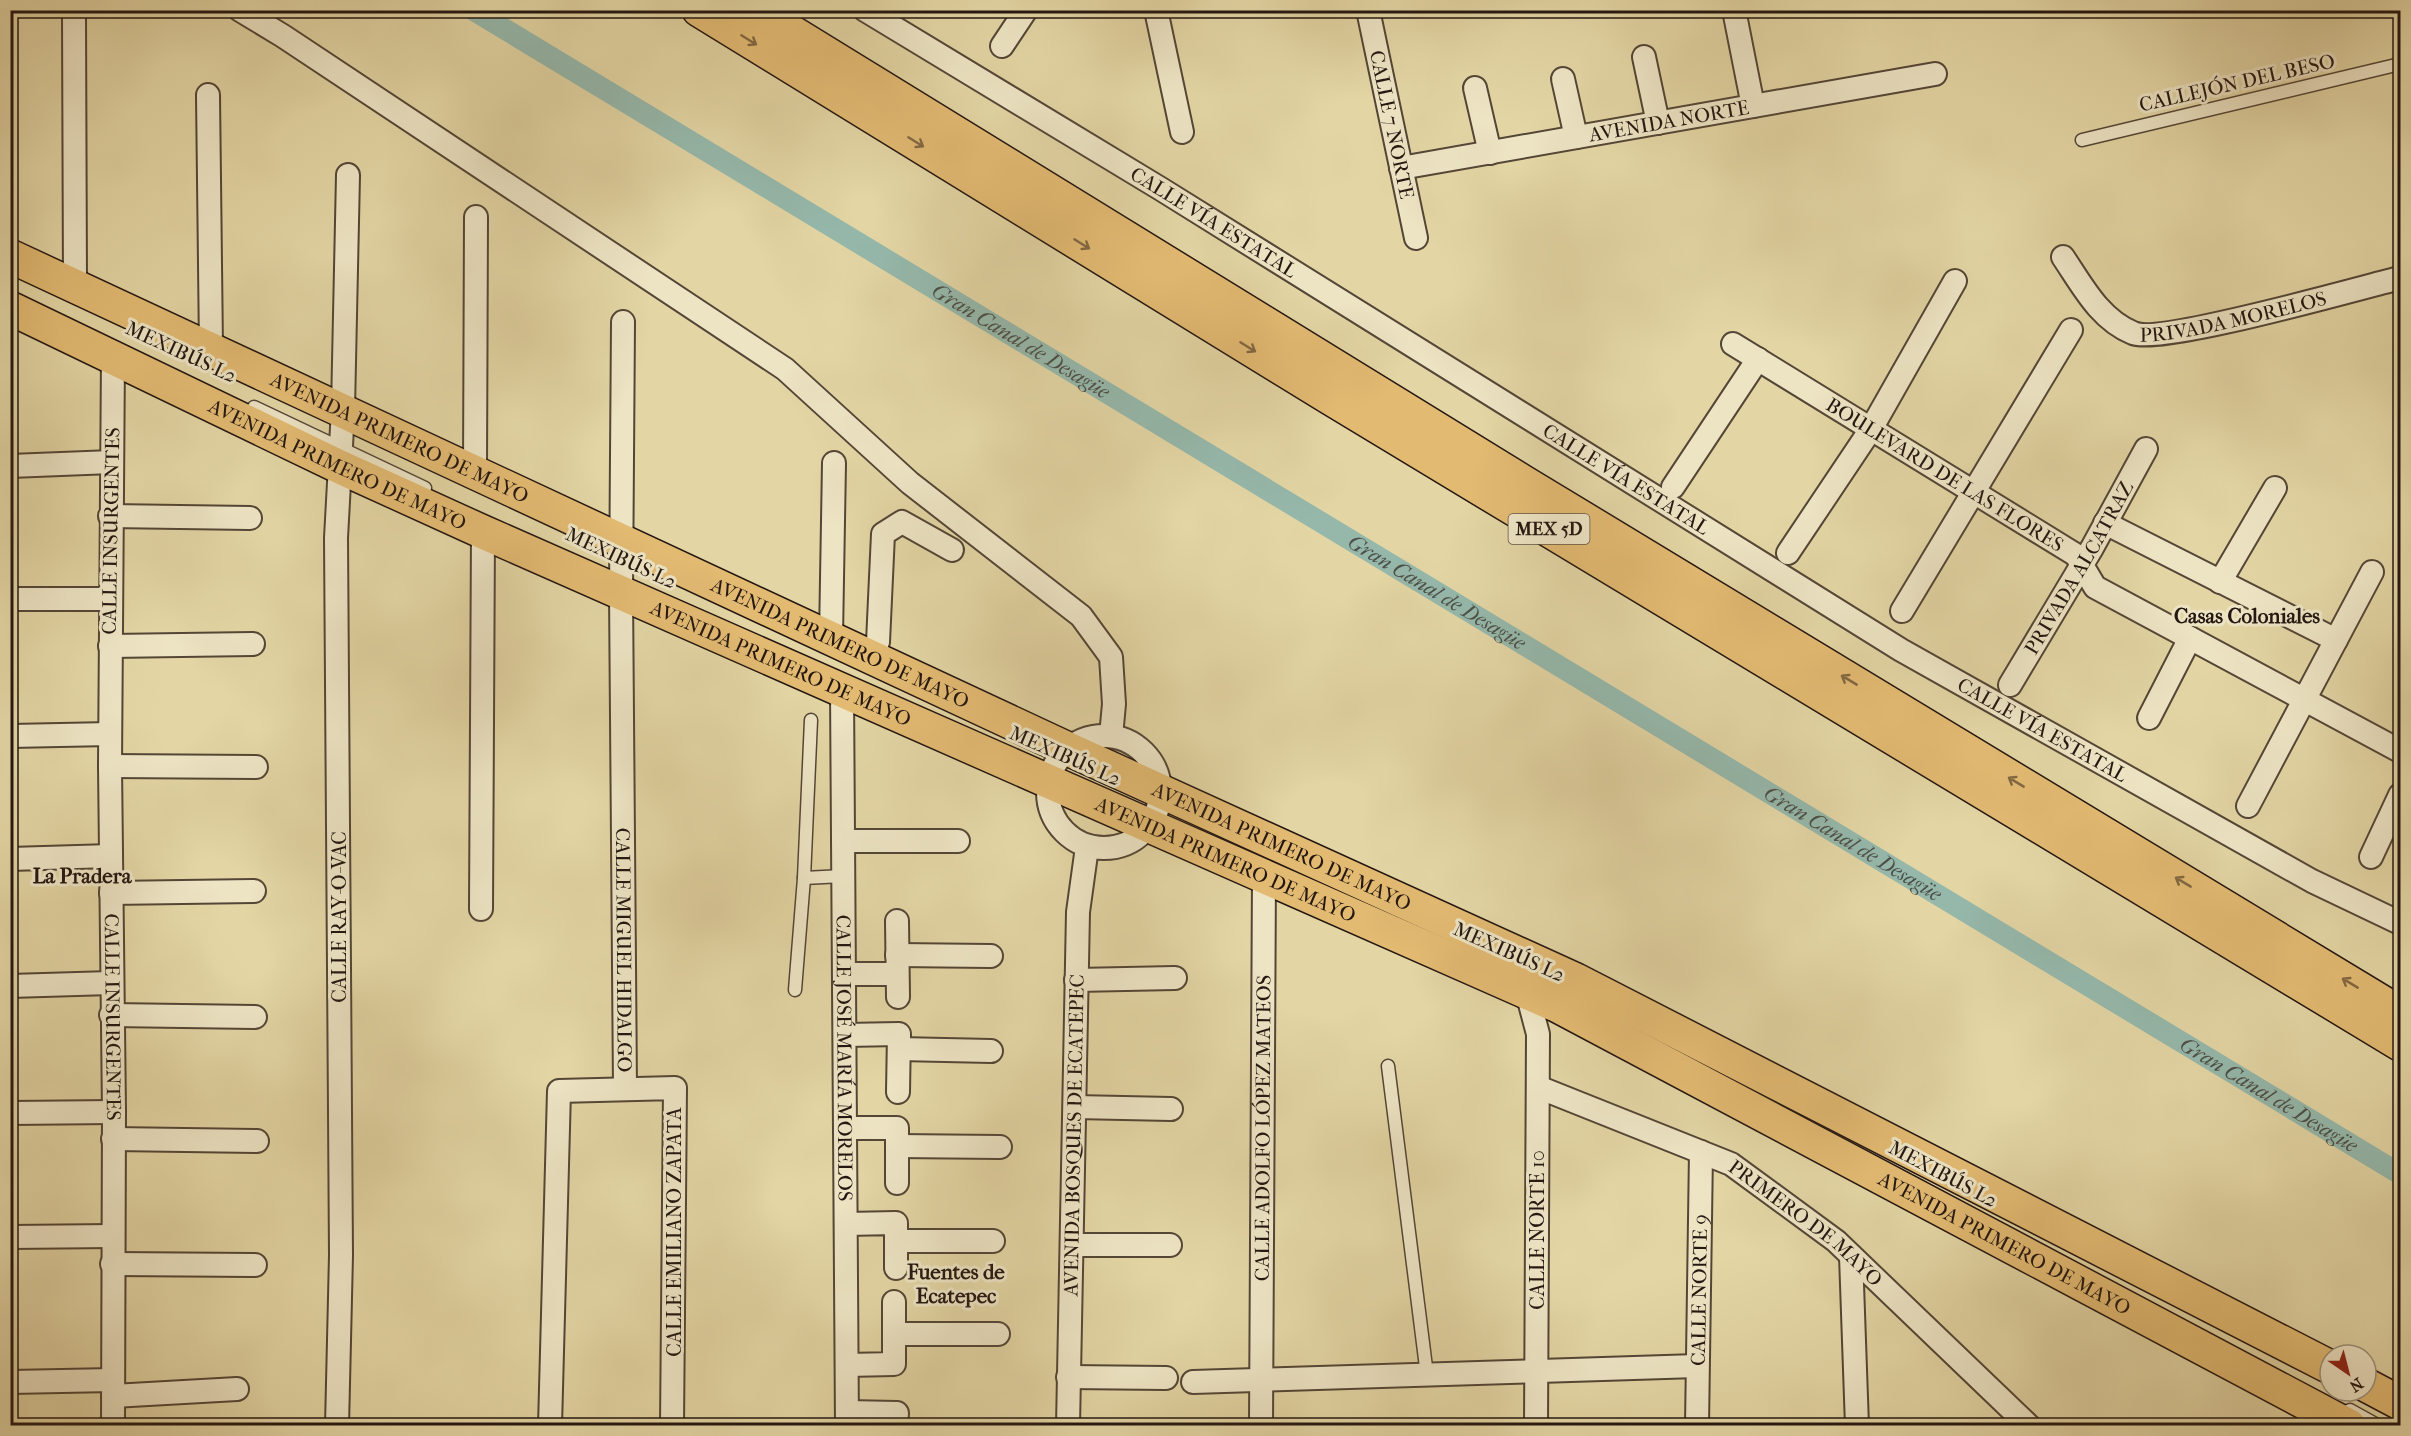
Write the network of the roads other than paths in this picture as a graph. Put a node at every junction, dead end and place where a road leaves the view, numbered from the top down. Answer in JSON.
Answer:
{"nodes":[{"id":1,"x":240,"y":10,"type":"edge"},
{"id":2,"x":699,"y":10,"type":"edge"},
{"id":3,"x":756,"y":10,"type":"edge"},
{"id":4,"x":865,"y":10,"type":"edge"},
{"id":5,"x":1026,"y":10,"type":"edge"},
{"id":6,"x":1156,"y":10,"type":"edge"},
{"id":7,"x":1368,"y":10,"type":"edge"},
{"id":8,"x":1734,"y":10,"type":"edge"},
{"id":9,"x":74,"y":15,"type":"dead end"},
{"id":10,"x":1002,"y":46,"type":"dead end"},
{"id":11,"x":1644,"y":57,"type":"dead end"},
{"id":12,"x":2400,"y":64,"type":"edge"},
{"id":13,"x":1935,"y":74,"type":"dead end"},
{"id":14,"x":1563,"y":79,"type":"dead end"},
{"id":15,"x":1475,"y":88,"type":"dead end"},
{"id":16,"x":208,"y":94,"type":"dead end"},
{"id":17,"x":1753,"y":106,"type":"junction"},
{"id":18,"x":1658,"y":123,"type":"junction"},
{"id":19,"x":1182,"y":132,"type":"dead end"},
{"id":20,"x":1576,"y":137,"type":"junction"},
{"id":21,"x":2082,"y":140,"type":"dead end"},
{"id":22,"x":1490,"y":153,"type":"junction"},
{"id":23,"x":1401,"y":168,"type":"junction"},
{"id":24,"x":348,"y":175,"type":"dead end"},
{"id":25,"x":476,"y":217,"type":"dead end"},
{"id":26,"x":1416,"y":238,"type":"dead end"},
{"id":27,"x":10,"y":256,"type":"edge"},
{"id":28,"x":2063,"y":257,"type":"dead end"},
{"id":29,"x":10,"y":269,"type":"edge"},
{"id":30,"x":2400,"y":278,"type":"edge"},
{"id":31,"x":1955,"y":281,"type":"dead end"},
{"id":32,"x":75,"y":285,"type":"junction"},
{"id":33,"x":10,"y":294,"type":"edge"},
{"id":34,"x":21,"y":306,"type":"edge"},
{"id":35,"x":623,"y":322,"type":"dead end"},
{"id":36,"x":2071,"y":330,"type":"dead end"},
{"id":37,"x":1733,"y":344,"type":"dead end"},
{"id":38,"x":211,"y":348,"type":"junction"},
{"id":39,"x":119,"y":349,"type":"junction"},
{"id":40,"x":1758,"y":359,"type":"junction"},
{"id":41,"x":245,"y":403,"type":"dead end"},
{"id":42,"x":343,"y":417,"type":"junction"},
{"id":43,"x":1871,"y":429,"type":"junction"},
{"id":44,"x":2146,"y":449,"type":"dead end"},
{"id":45,"x":341,"y":458,"type":"junction"},
{"id":46,"x":112,"y":462,"type":"junction"},
{"id":47,"x":834,"y":463,"type":"dead end"},
{"id":48,"x":10,"y":466,"type":"edge"},
{"id":49,"x":475,"y":471,"type":"junction"},
{"id":50,"x":1673,"y":487,"type":"dead end"},
{"id":51,"x":2275,"y":488,"type":"dead end"},
{"id":52,"x":1975,"y":492,"type":"junction"},
{"id":53,"x":438,"y":494,"type":"dead end"},
{"id":54,"x":110,"y":516,"type":"junction"},
{"id":55,"x":250,"y":518,"type":"dead end"},
{"id":56,"x":2105,"y":523,"type":"junction"},
{"id":57,"x":483,"y":532,"type":"junction"},
{"id":58,"x":622,"y":549,"type":"junction"},
{"id":59,"x":557,"y":550,"type":"dead end"},
{"id":60,"x":952,"y":550,"type":"dead end"},
{"id":61,"x":1788,"y":553,"type":"dead end"},
{"id":62,"x":2082,"y":564,"type":"junction"},
{"id":63,"x":2372,"y":572,"type":"dead end"},
{"id":64,"x":2220,"y":582,"type":"junction"},
{"id":65,"x":621,"y":586,"type":"junction"},
{"id":66,"x":10,"y":599,"type":"edge"},
{"id":67,"x":111,"y":599,"type":"junction"},
{"id":68,"x":1902,"y":611,"type":"dead end"},
{"id":69,"x":831,"y":637,"type":"junction"},
{"id":70,"x":2190,"y":638,"type":"junction"},
{"id":71,"x":2336,"y":640,"type":"junction"},
{"id":72,"x":253,"y":644,"type":"dead end"},
{"id":73,"x":110,"y":646,"type":"junction"},
{"id":74,"x":872,"y":656,"type":"junction"},
{"id":75,"x":2010,"y":685,"type":"dead end"},
{"id":76,"x":842,"y":690,"type":"junction"},
{"id":77,"x":2304,"y":699,"type":"junction"},
{"id":78,"x":2149,"y":718,"type":"dead end"},
{"id":79,"x":811,"y":720,"type":"dead end"},
{"id":80,"x":110,"y":734,"type":"junction"},
{"id":81,"x":10,"y":736,"type":"edge"},
{"id":82,"x":1111,"y":736,"type":"junction"},
{"id":83,"x":2400,"y":751,"type":"edge"},
{"id":84,"x":1057,"y":764,"type":"junction"},
{"id":85,"x":110,"y":766,"type":"junction"},
{"id":86,"x":256,"y":767,"type":"dead end"},
{"id":87,"x":2400,"y":795,"type":"edge"},
{"id":88,"x":2248,"y":806,"type":"dead end"},
{"id":89,"x":1156,"y":808,"type":"junction"},
{"id":90,"x":843,"y":841,"type":"junction"},
{"id":91,"x":958,"y":841,"type":"dead end"},
{"id":92,"x":1087,"y":847,"type":"junction"},
{"id":93,"x":111,"y":856,"type":"junction"},
{"id":94,"x":2371,"y":856,"type":"dead end"},
{"id":95,"x":10,"y":859,"type":"edge"},
{"id":96,"x":1264,"y":875,"type":"junction"},
{"id":97,"x":843,"y":876,"type":"junction"},
{"id":98,"x":804,"y":878,"type":"junction"},
{"id":99,"x":254,"y":891,"type":"dead end"},
{"id":100,"x":111,"y":892,"type":"junction"},
{"id":101,"x":481,"y":909,"type":"dead end"},
{"id":102,"x":897,"y":921,"type":"dead end"},
{"id":103,"x":2400,"y":923,"type":"edge"},
{"id":104,"x":991,"y":956,"type":"dead end"},
{"id":105,"x":897,"y":964,"type":"junction"},
{"id":106,"x":844,"y":974,"type":"junction"},
{"id":107,"x":1527,"y":975,"type":"junction"},
{"id":108,"x":1175,"y":978,"type":"dead end"},
{"id":109,"x":1076,"y":980,"type":"junction"},
{"id":110,"x":111,"y":983,"type":"junction"},
{"id":111,"x":10,"y":986,"type":"edge"},
{"id":112,"x":795,"y":990,"type":"dead end"},
{"id":113,"x":1569,"y":994,"type":"junction"},
{"id":114,"x":898,"y":997,"type":"dead end"},
{"id":115,"x":2400,"y":1013,"type":"edge"},
{"id":116,"x":111,"y":1015,"type":"junction"},
{"id":117,"x":255,"y":1017,"type":"dead end"},
{"id":118,"x":1538,"y":1034,"type":"junction"},
{"id":119,"x":845,"y":1035,"type":"junction"},
{"id":120,"x":2400,"y":1044,"type":"edge"},
{"id":121,"x":1666,"y":1046,"type":"junction"},
{"id":122,"x":899,"y":1049,"type":"junction"},
{"id":123,"x":991,"y":1051,"type":"dead end"},
{"id":124,"x":1388,"y":1066,"type":"dead end"},
{"id":125,"x":1538,"y":1087,"type":"junction"},
{"id":126,"x":625,"y":1089,"type":"junction"},
{"id":127,"x":898,"y":1092,"type":"dead end"},
{"id":128,"x":1075,"y":1107,"type":"junction"},
{"id":129,"x":1171,"y":1109,"type":"dead end"},
{"id":130,"x":114,"y":1112,"type":"junction"},
{"id":131,"x":10,"y":1113,"type":"edge"},
{"id":132,"x":845,"y":1128,"type":"junction"},
{"id":133,"x":113,"y":1139,"type":"junction"},
{"id":134,"x":258,"y":1141,"type":"dead end"},
{"id":135,"x":897,"y":1146,"type":"junction"},
{"id":136,"x":1000,"y":1147,"type":"dead end"},
{"id":137,"x":1701,"y":1152,"type":"junction"},
{"id":138,"x":897,"y":1183,"type":"dead end"},
{"id":139,"x":846,"y":1224,"type":"junction"},
{"id":140,"x":113,"y":1236,"type":"junction"},
{"id":141,"x":10,"y":1237,"type":"edge"},
{"id":142,"x":896,"y":1241,"type":"junction"},
{"id":143,"x":993,"y":1242,"type":"dead end"},
{"id":144,"x":1072,"y":1245,"type":"junction"},
{"id":145,"x":1170,"y":1245,"type":"dead end"},
{"id":146,"x":1851,"y":1256,"type":"junction"},
{"id":147,"x":112,"y":1264,"type":"junction"},
{"id":148,"x":255,"y":1265,"type":"dead end"},
{"id":149,"x":896,"y":1268,"type":"dead end"},
{"id":150,"x":2115,"y":1287,"type":"dead end"},
{"id":151,"x":894,"y":1302,"type":"dead end"},
{"id":152,"x":894,"y":1334,"type":"junction"},
{"id":153,"x":998,"y":1334,"type":"dead end"},
{"id":154,"x":2318,"y":1360,"type":"edge"},
{"id":155,"x":847,"y":1365,"type":"junction"},
{"id":156,"x":1697,"y":1366,"type":"junction"},
{"id":157,"x":2318,"y":1370,"type":"edge"},
{"id":158,"x":1536,"y":1372,"type":"junction"},
{"id":159,"x":1427,"y":1375,"type":"junction"},
{"id":160,"x":1068,"y":1377,"type":"junction"},
{"id":161,"x":1166,"y":1378,"type":"dead end"},
{"id":162,"x":1261,"y":1381,"type":"junction"},
{"id":163,"x":10,"y":1382,"type":"edge"},
{"id":164,"x":1193,"y":1382,"type":"dead end"},
{"id":165,"x":113,"y":1388,"type":"junction"},
{"id":166,"x":237,"y":1389,"type":"dead end"},
{"id":167,"x":2378,"y":1391,"type":"edge"},
{"id":168,"x":2378,"y":1400,"type":"edge"},
{"id":169,"x":2400,"y":1402,"type":"edge"},
{"id":170,"x":2400,"y":1411,"type":"edge"},
{"id":171,"x":2343,"y":1414,"type":"edge"},
{"id":172,"x":847,"y":1419,"type":"edge"},
{"id":173,"x":113,"y":1425,"type":"edge"},
{"id":174,"x":337,"y":1425,"type":"edge"},
{"id":175,"x":550,"y":1425,"type":"edge"},
{"id":176,"x":672,"y":1425,"type":"edge"},
{"id":177,"x":896,"y":1425,"type":"edge"},
{"id":178,"x":1068,"y":1425,"type":"edge"},
{"id":179,"x":1261,"y":1425,"type":"edge"},
{"id":180,"x":1536,"y":1425,"type":"edge"},
{"id":181,"x":1696,"y":1425,"type":"edge"},
{"id":182,"x":1857,"y":1425,"type":"edge"},
{"id":183,"x":2029,"y":1425,"type":"edge"},
{"id":184,"x":2379,"y":1425,"type":"edge"}],
"edges":[{"from":1,"to":82,"type":"street"},
{"from":2,"to":120,"type":"highway","number":"MEX 5D","one_way":true},
{"from":115,"to":3,"type":"highway","number":"MEX 5D","one_way":true},
{"from":4,"to":103,"type":"street","name":"CALLE VÍA ESTATAL"},
{"from":5,"to":10,"type":"street"},
{"from":6,"to":19,"type":"street"},
{"from":7,"to":23,"type":"street","name":"CALLE 7 NORTE"},
{"from":8,"to":17,"type":"street"},
{"from":9,"to":32,"type":"street"},
{"from":11,"to":18,"type":"street"},
{"from":12,"to":21,"type":"lane","name":"CALLEJÓN DEL BESO"},
{"from":13,"to":17,"type":"street","name":"AVENIDA NORTE"},
{"from":14,"to":20,"type":"street"},
{"from":15,"to":22,"type":"street"},
{"from":16,"to":38,"type":"street"},
{"from":17,"to":18,"type":"street","name":"AVENIDA NORTE"},
{"from":18,"to":20,"type":"street","name":"AVENIDA NORTE"},
{"from":20,"to":22,"type":"street","name":"AVENIDA NORTE"},
{"from":22,"to":23,"type":"street","name":"AVENIDA NORTE"},
{"from":23,"to":26,"type":"street","name":"CALLE 7 NORTE"},
{"from":24,"to":42,"type":"street","name":"CALLE RAY-O-VAC"},
{"from":25,"to":49,"type":"street"},
{"from":27,"to":32,"type":"highway","name":"AVENIDA PRIMERO DE MAYO"},
{"from":28,"to":30,"type":"street","name":"PRIVADA MORELOS"},
{"from":29,"to":42,"type":"lane","name":"MEXIBÚS L2"},
{"from":31,"to":43,"type":"street"},
{"from":32,"to":38,"type":"highway","name":"AVENIDA PRIMERO DE MAYO"},
{"from":33,"to":34,"type":"lane"},
{"from":34,"to":39,"type":"highway","name":"AVENIDA PRIMERO DE MAYO"},
{"from":35,"to":58,"type":"street","name":"CALLE MIGUEL HIDALGO"},
{"from":36,"to":52,"type":"street"},
{"from":37,"to":40,"type":"street","name":"BOULEVARD DE LAS FLORES"},
{"from":38,"to":42,"type":"highway","name":"AVENIDA PRIMERO DE MAYO"},
{"from":39,"to":45,"type":"highway","name":"AVENIDA PRIMERO DE MAYO"},
{"from":39,"to":46,"type":"street","name":"CALLE INSURGENTES"},
{"from":40,"to":43,"type":"street","name":"BOULEVARD DE LAS FLORES"},
{"from":40,"to":50,"type":"street"},
{"from":41,"to":45,"type":"lane","name":"MEXIBÚS L2"},
{"from":42,"to":45,"type":"street","name":"CALLE RAY-O-VAC"},
{"from":42,"to":49,"type":"highway","name":"AVENIDA PRIMERO DE MAYO"},
{"from":42,"to":58,"type":"lane","name":"MEXIBÚS L2"},
{"from":43,"to":52,"type":"street","name":"BOULEVARD DE LAS FLORES"},
{"from":43,"to":61,"type":"street"},
{"from":44,"to":56,"type":"street","name":"PRIVADA ALCATRAZ"},
{"from":45,"to":53,"type":"lane","name":"MEXIBÚS L2"},
{"from":45,"to":57,"type":"highway","name":"AVENIDA PRIMERO DE MAYO"},
{"from":45,"to":174,"type":"street","name":"CALLE RAY-O-VAC"},
{"from":46,"to":48,"type":"street"},
{"from":46,"to":54,"type":"street","name":"CALLE INSURGENTES"},
{"from":47,"to":69,"type":"street"},
{"from":49,"to":58,"type":"highway","name":"AVENIDA PRIMERO DE MAYO"},
{"from":51,"to":64,"type":"street"},
{"from":52,"to":62,"type":"street","name":"BOULEVARD DE LAS FLORES"},
{"from":52,"to":68,"type":"street"},
{"from":54,"to":55,"type":"street"},
{"from":54,"to":67,"type":"street","name":"CALLE INSURGENTES"},
{"from":56,"to":62,"type":"street","name":"PRIVADA ALCATRAZ"},
{"from":56,"to":64,"type":"street"},
{"from":57,"to":65,"type":"highway","name":"AVENIDA PRIMERO DE MAYO"},
{"from":57,"to":101,"type":"street"},
{"from":58,"to":65,"type":"street","name":"CALLE MIGUEL HIDALGO"},
{"from":58,"to":69,"type":"highway","name":"AVENIDA PRIMERO DE MAYO"},
{"from":58,"to":84,"type":"lane","name":"MEXIBÚS L2"},
{"from":59,"to":65,"type":"lane","name":"MEXIBÚS L2"},
{"from":60,"to":74,"type":"street"},
{"from":62,"to":70,"type":"street","name":"BOULEVARD DE LAS FLORES"},
{"from":62,"to":75,"type":"street","name":"PRIVADA ALCATRAZ"},
{"from":63,"to":71,"type":"street"},
{"from":64,"to":71,"type":"street"},
{"from":65,"to":76,"type":"highway","name":"AVENIDA PRIMERO DE MAYO"},
{"from":65,"to":84,"type":"lane","name":"MEXIBÚS L2"},
{"from":65,"to":126,"type":"street","name":"CALLE MIGUEL HIDALGO"},
{"from":66,"to":67,"type":"street"},
{"from":67,"to":73,"type":"street","name":"CALLE INSURGENTES"},
{"from":69,"to":74,"type":"highway","name":"AVENIDA PRIMERO DE MAYO"},
{"from":70,"to":77,"type":"street","name":"BOULEVARD DE LAS FLORES"},
{"from":70,"to":78,"type":"street"},
{"from":71,"to":77,"type":"street"},
{"from":72,"to":73,"type":"street"},
{"from":73,"to":80,"type":"street","name":"CALLE INSURGENTES"},
{"from":74,"to":84,"type":"highway","name":"AVENIDA PRIMERO DE MAYO"},
{"from":76,"to":84,"type":"highway","name":"AVENIDA PRIMERO DE MAYO"},
{"from":76,"to":90,"type":"street","name":"CALLE JOSÉ MARÍA MORELOS"},
{"from":77,"to":83,"type":"street","name":"BOULEVARD DE LAS FLORES"},
{"from":77,"to":88,"type":"street"},
{"from":79,"to":98,"type":"lane"},
{"from":80,"to":81,"type":"street"},
{"from":80,"to":85,"type":"street","name":"CALLE INSURGENTES"},
{"from":82,"to":84,"type":"street"},
{"from":82,"to":89,"type":"street"},
{"from":84,"to":89,"type":"highway","name":"AVENIDA PRIMERO DE MAYO"},
{"from":84,"to":92,"type":"street"},
{"from":85,"to":86,"type":"street"},
{"from":85,"to":93,"type":"street","name":"CALLE INSURGENTES"},
{"from":87,"to":94,"type":"street"},
{"from":89,"to":92,"type":"street"},
{"from":89,"to":96,"type":"highway","name":"AVENIDA PRIMERO DE MAYO"},
{"from":89,"to":107,"type":"highway","name":"AVENIDA PRIMERO DE MAYO"},
{"from":90,"to":91,"type":"street"},
{"from":90,"to":97,"type":"street","name":"CALLE JOSÉ MARÍA MORELOS"},
{"from":92,"to":109,"type":"street","name":"AVENIDA BOSQUES DE ECATEPEC"},
{"from":93,"to":95,"type":"street"},
{"from":93,"to":100,"type":"street","name":"CALLE INSURGENTES"},
{"from":96,"to":107,"type":"highway","name":"AVENIDA PRIMERO DE MAYO"},
{"from":96,"to":162,"type":"street","name":"CALLE ADOLFO LÓPEZ MATEOS"},
{"from":97,"to":98,"type":"lane"},
{"from":97,"to":106,"type":"street","name":"CALLE JOSÉ MARÍA MORELOS"},
{"from":98,"to":112,"type":"lane"},
{"from":99,"to":100,"type":"street"},
{"from":100,"to":110,"type":"street","name":"CALLE INSURGENTES"},
{"from":102,"to":105,"type":"street"},
{"from":104,"to":105,"type":"street"},
{"from":105,"to":106,"type":"street"},
{"from":105,"to":114,"type":"street"},
{"from":106,"to":119,"type":"street","name":"CALLE JOSÉ MARÍA MORELOS"},
{"from":107,"to":113,"type":"highway","name":"AVENIDA PRIMERO DE MAYO"},
{"from":107,"to":118,"type":"street","name":"CALLE NORTE 10"},
{"from":108,"to":109,"type":"street"},
{"from":109,"to":128,"type":"street","name":"AVENIDA BOSQUES DE ECATEPEC"},
{"from":110,"to":111,"type":"street"},
{"from":110,"to":116,"type":"street","name":"CALLE INSURGENTES"},
{"from":113,"to":118,"type":"street"},
{"from":113,"to":121,"type":"highway","name":"AVENIDA PRIMERO DE MAYO"},
{"from":113,"to":150,"type":"lane","name":"MEXIBÚS L2"},
{"from":113,"to":157,"type":"lane","name":"MEXIBÚS L2"},
{"from":116,"to":117,"type":"street"},
{"from":116,"to":130,"type":"street","name":"CALLE INSURGENTES"},
{"from":118,"to":125,"type":"street","name":"CALLE NORTE 10"},
{"from":119,"to":122,"type":"street"},
{"from":119,"to":132,"type":"street","name":"CALLE JOSÉ MARÍA MORELOS"},
{"from":121,"to":154,"type":"highway","name":"AVENIDA PRIMERO DE MAYO"},
{"from":121,"to":171,"type":"highway","name":"AVENIDA PRIMERO DE MAYO"},
{"from":122,"to":123,"type":"street"},
{"from":122,"to":127,"type":"street"},
{"from":124,"to":159,"type":"lane"},
{"from":125,"to":137,"type":"street","name":"PRIMERO DE MAYO"},
{"from":125,"to":158,"type":"street","name":"CALLE NORTE 10"},
{"from":126,"to":175,"type":"street","name":"CALLE MIGUEL HIDALGO"},
{"from":126,"to":176,"type":"street","name":"CALLE EMILIANO ZAPATA"},
{"from":128,"to":129,"type":"street"},
{"from":128,"to":144,"type":"street","name":"AVENIDA BOSQUES DE ECATEPEC"},
{"from":130,"to":131,"type":"street"},
{"from":130,"to":133,"type":"street","name":"CALLE INSURGENTES"},
{"from":132,"to":135,"type":"street"},
{"from":132,"to":139,"type":"street","name":"CALLE JOSÉ MARÍA MORELOS"},
{"from":133,"to":134,"type":"street"},
{"from":133,"to":140,"type":"street","name":"CALLE INSURGENTES"},
{"from":135,"to":136,"type":"street"},
{"from":135,"to":138,"type":"street"},
{"from":137,"to":146,"type":"street","name":"PRIMERO DE MAYO"},
{"from":137,"to":156,"type":"street","name":"CALLE NORTE 9"},
{"from":139,"to":142,"type":"street"},
{"from":139,"to":155,"type":"street","name":"CALLE JOSÉ MARÍA MORELOS"},
{"from":140,"to":141,"type":"street"},
{"from":140,"to":147,"type":"street","name":"CALLE INSURGENTES"},
{"from":142,"to":143,"type":"street"},
{"from":142,"to":149,"type":"street"},
{"from":144,"to":145,"type":"street"},
{"from":144,"to":160,"type":"street","name":"AVENIDA BOSQUES DE ECATEPEC"},
{"from":146,"to":182,"type":"street"},
{"from":146,"to":183,"type":"street","name":"PRIMERO DE MAYO"},
{"from":147,"to":148,"type":"street"},
{"from":147,"to":165,"type":"street","name":"CALLE INSURGENTES"},
{"from":151,"to":152,"type":"street"},
{"from":152,"to":153,"type":"street"},
{"from":152,"to":155,"type":"street"},
{"from":155,"to":172,"type":"street","name":"CALLE JOSÉ MARÍA MORELOS"},
{"from":156,"to":158,"type":"street"},
{"from":156,"to":181,"type":"street","name":"CALLE NORTE 9"},
{"from":158,"to":159,"type":"street"},
{"from":158,"to":180,"type":"street","name":"CALLE NORTE 10"},
{"from":159,"to":162,"type":"street"},
{"from":160,"to":161,"type":"street"},
{"from":160,"to":178,"type":"street","name":"AVENIDA BOSQUES DE ECATEPEC"},
{"from":162,"to":164,"type":"street"},
{"from":162,"to":179,"type":"street","name":"CALLE ADOLFO LÓPEZ MATEOS"},
{"from":163,"to":165,"type":"street"},
{"from":165,"to":166,"type":"street"},
{"from":165,"to":173,"type":"street","name":"CALLE INSURGENTES"},
{"from":167,"to":169,"type":"highway"},
{"from":168,"to":170,"type":"lane"},
{"from":171,"to":184,"type":"lane"},
{"from":172,"to":177,"type":"street"}]}
